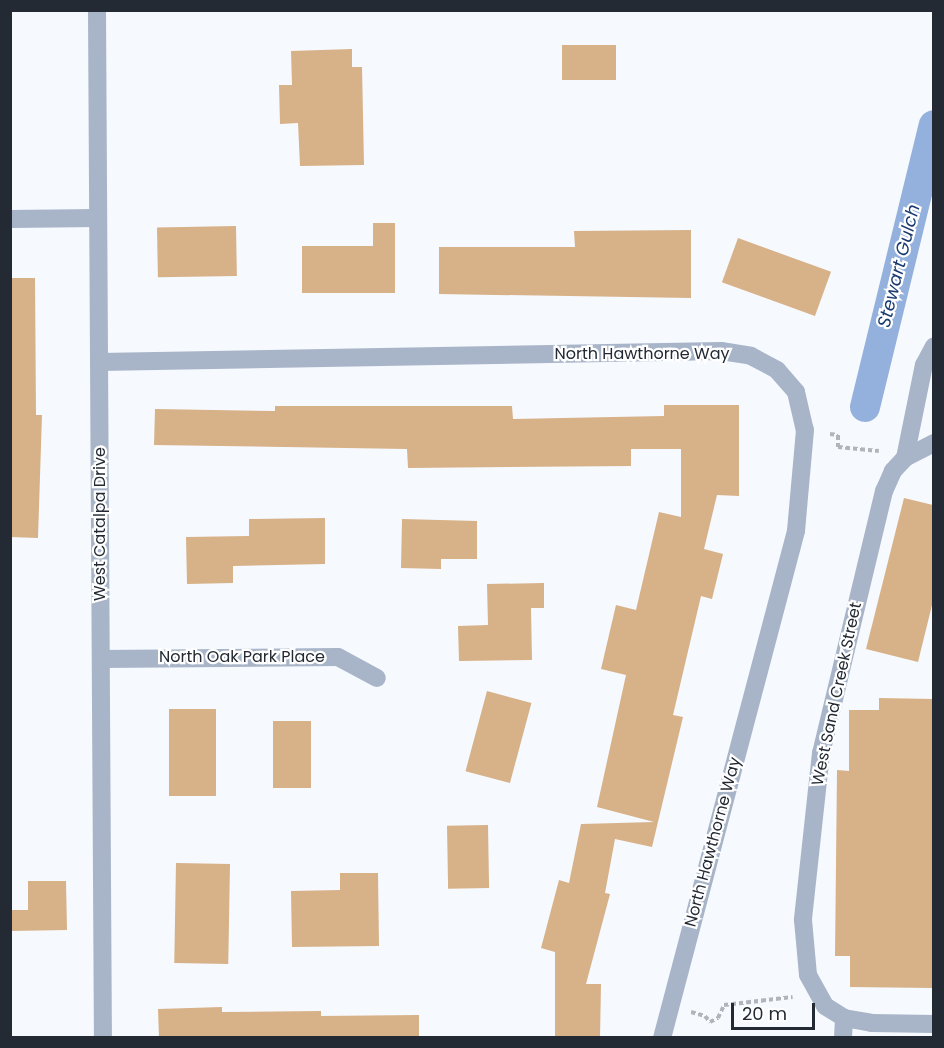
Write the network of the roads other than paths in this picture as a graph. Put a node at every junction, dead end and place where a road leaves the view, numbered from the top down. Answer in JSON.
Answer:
{"nodes":[{"id":1,"x":97,"y":10,"type":"edge"},
{"id":2,"x":98,"y":218,"type":"junction"},
{"id":3,"x":10,"y":219,"type":"edge"},
{"id":4,"x":933,"y":345,"type":"edge"},
{"id":5,"x":99,"y":362,"type":"junction"},
{"id":6,"x":933,"y":443,"type":"edge"},
{"id":7,"x":904,"y":458,"type":"junction"},
{"id":8,"x":101,"y":659,"type":"junction"},
{"id":9,"x":378,"y":678,"type":"dead end"},
{"id":10,"x":844,"y":1018,"type":"junction"},
{"id":11,"x":933,"y":1024,"type":"edge"},
{"id":12,"x":103,"y":1038,"type":"edge"},
{"id":13,"x":662,"y":1038,"type":"edge"},
{"id":14,"x":843,"y":1038,"type":"edge"}],
"edges":[{"from":1,"to":2,"type":"street","name":"West Catalpa Drive"},
{"from":2,"to":3,"type":"street"},
{"from":2,"to":5,"type":"street","name":"West Catalpa Drive"},
{"from":4,"to":7,"type":"street"},
{"from":5,"to":8,"type":"street","name":"West Catalpa Drive"},
{"from":5,"to":13,"type":"street","name":"North Hawthorne Way"},
{"from":6,"to":7,"type":"street"},
{"from":7,"to":10,"type":"street","name":"West Sand Creek Street"},
{"from":8,"to":9,"type":"street","name":"North Oak Park Place"},
{"from":8,"to":12,"type":"street","name":"West Catalpa Drive"},
{"from":10,"to":11,"type":"street"},
{"from":10,"to":14,"type":"street"}]}
